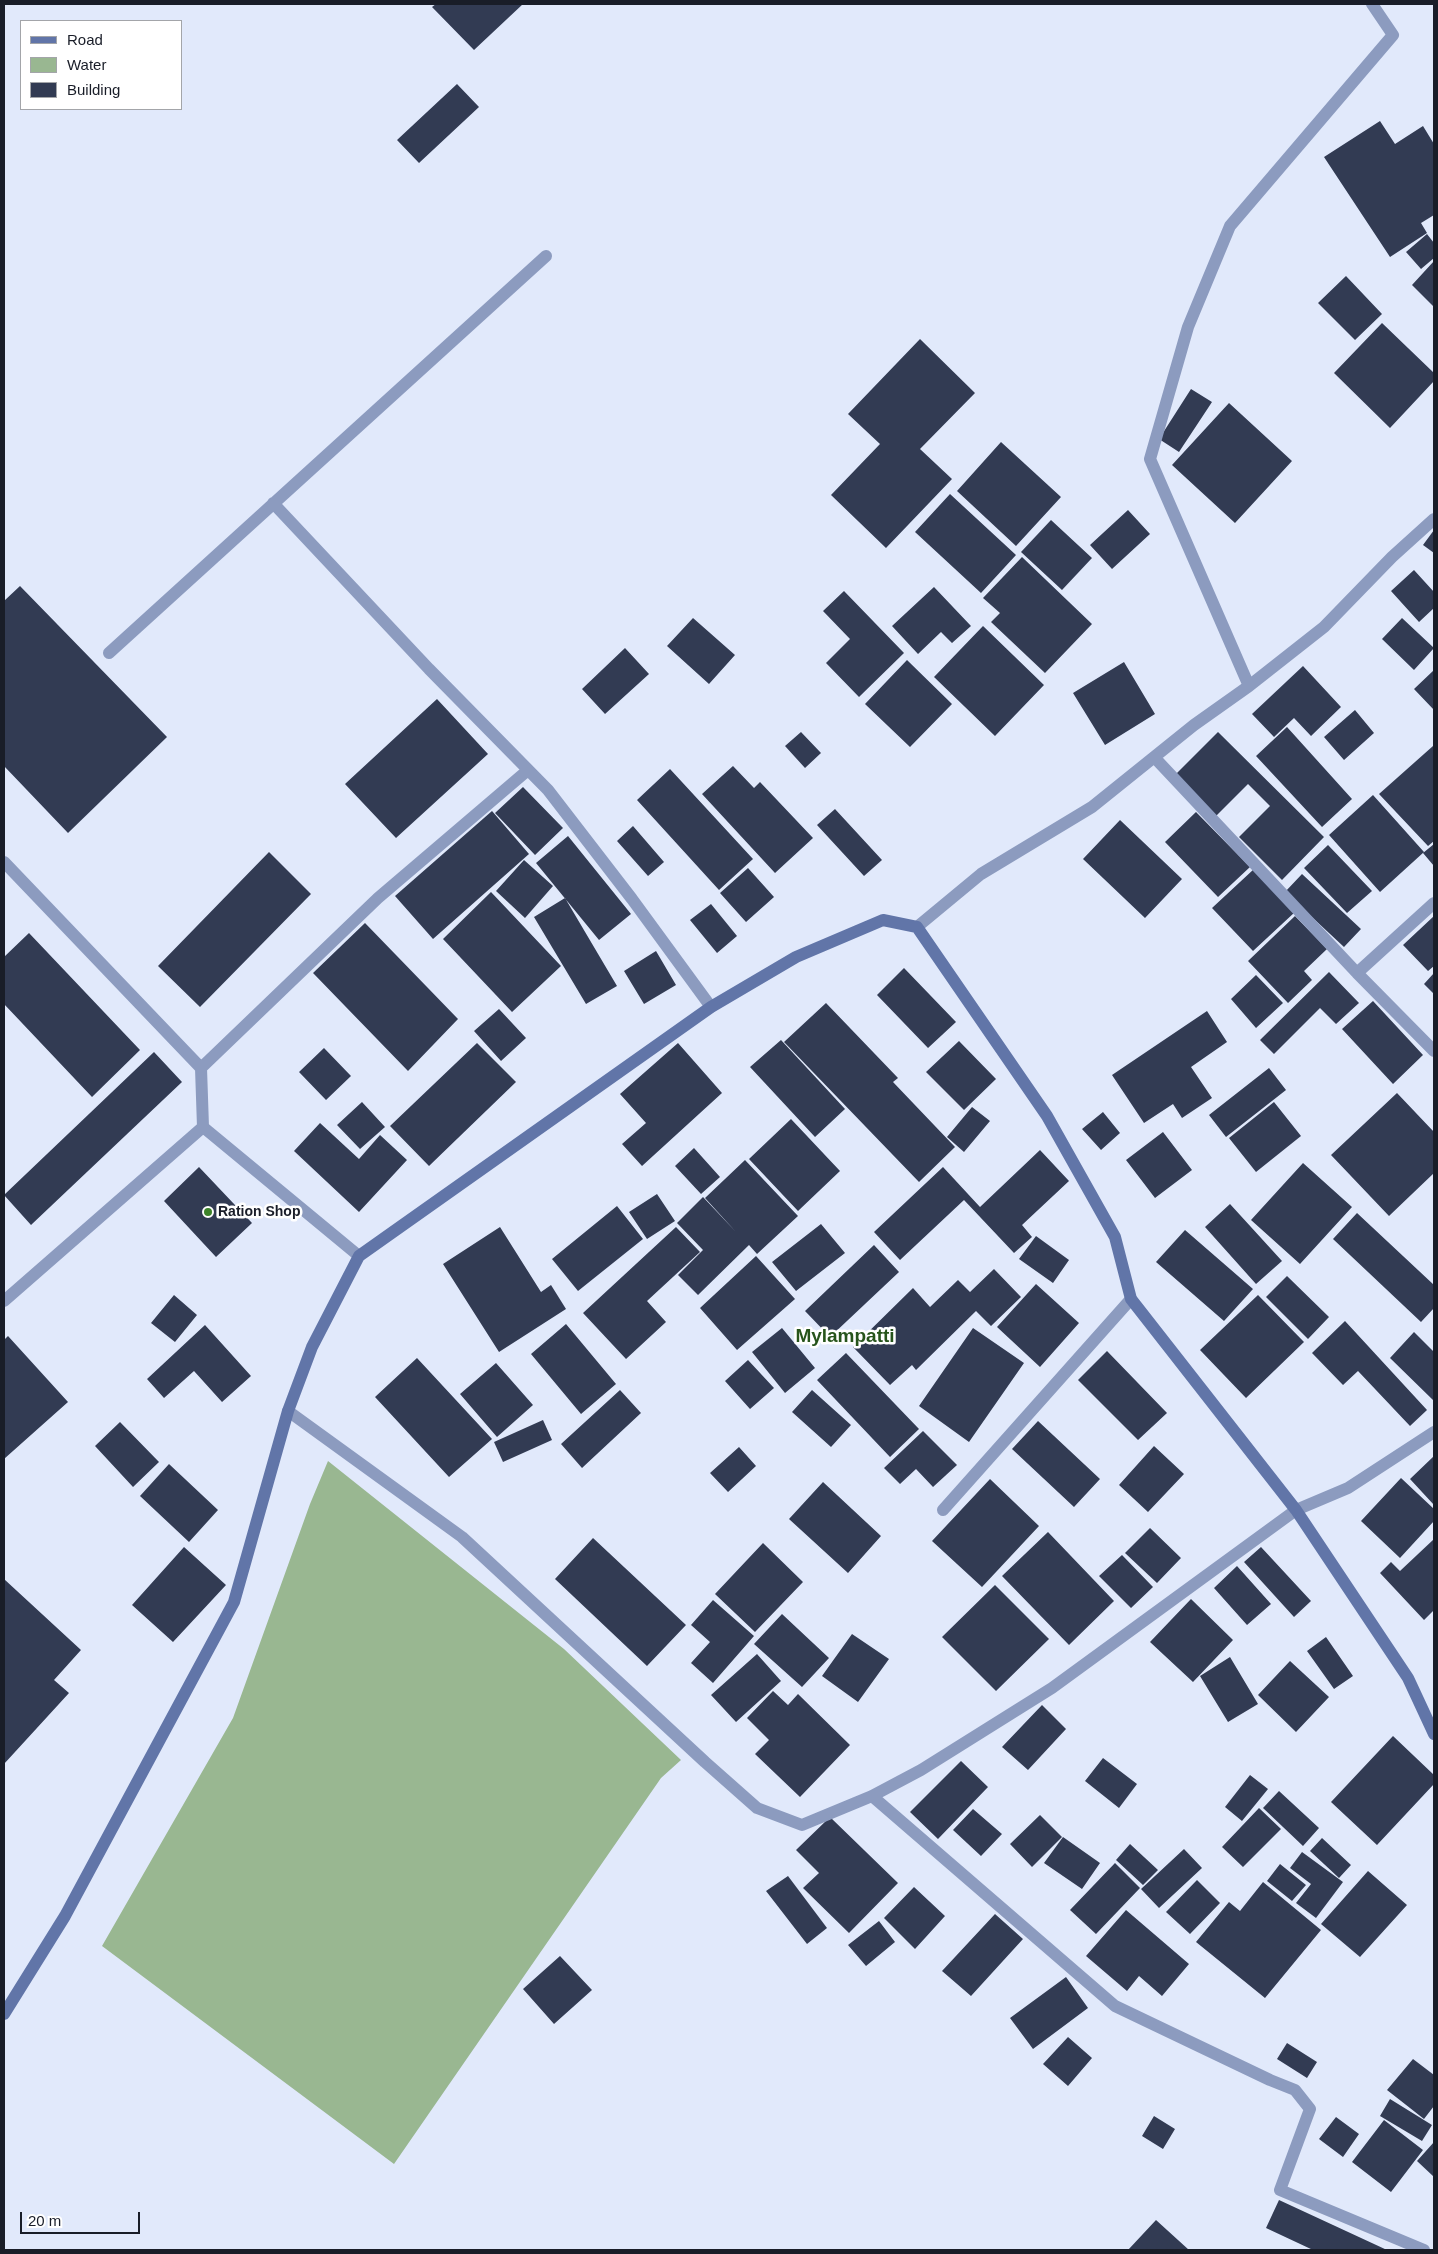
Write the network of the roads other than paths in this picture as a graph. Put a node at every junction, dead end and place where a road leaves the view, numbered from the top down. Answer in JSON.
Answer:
{"nodes":[{"id":1,"x":1372,"y":4,"type":"edge"},
{"id":2,"x":546,"y":256,"type":"dead end"},
{"id":3,"x":273,"y":504,"type":"junction"},
{"id":4,"x":1434,"y":520,"type":"edge"},
{"id":5,"x":109,"y":653,"type":"dead end"},
{"id":6,"x":1249,"y":686,"type":"junction"},
{"id":7,"x":1154,"y":756,"type":"junction"},
{"id":8,"x":528,"y":770,"type":"junction"},
{"id":9,"x":4,"y":862,"type":"edge"},
{"id":10,"x":1434,"y":903,"type":"edge"},
{"id":11,"x":917,"y":928,"type":"junction"},
{"id":12,"x":1357,"y":973,"type":"junction"},
{"id":13,"x":711,"y":1008,"type":"junction"},
{"id":14,"x":1434,"y":1051,"type":"edge"},
{"id":15,"x":201,"y":1068,"type":"junction"},
{"id":16,"x":203,"y":1127,"type":"junction"},
{"id":17,"x":359,"y":1256,"type":"junction"},
{"id":18,"x":1131,"y":1299,"type":"junction"},
{"id":19,"x":4,"y":1301,"type":"edge"},
{"id":20,"x":288,"y":1411,"type":"junction"},
{"id":21,"x":1434,"y":1432,"type":"edge"},
{"id":22,"x":943,"y":1510,"type":"dead end"},
{"id":23,"x":1296,"y":1510,"type":"junction"},
{"id":24,"x":1434,"y":1734,"type":"edge"},
{"id":25,"x":872,"y":1796,"type":"junction"},
{"id":26,"x":4,"y":2014,"type":"edge"},
{"id":27,"x":1434,"y":2247,"type":"edge"},
{"id":28,"x":1424,"y":2250,"type":"edge"},
{"id":29,"x":1431,"y":2250,"type":"edge"}],
"edges":[{"from":1,"to":6,"type":"street"},
{"from":2,"to":3,"type":"street"},
{"from":3,"to":5,"type":"street"},
{"from":3,"to":8,"type":"street"},
{"from":4,"to":6,"type":"street"},
{"from":6,"to":7,"type":"street"},
{"from":7,"to":11,"type":"street"},
{"from":7,"to":12,"type":"street"},
{"from":8,"to":13,"type":"street"},
{"from":8,"to":15,"type":"street"},
{"from":9,"to":15,"type":"street"},
{"from":10,"to":12,"type":"street"},
{"from":11,"to":13,"type":"street"},
{"from":11,"to":18,"type":"street"},
{"from":12,"to":14,"type":"street"},
{"from":13,"to":17,"type":"street"},
{"from":15,"to":16,"type":"street"},
{"from":16,"to":17,"type":"street"},
{"from":16,"to":19,"type":"street"},
{"from":17,"to":20,"type":"street"},
{"from":18,"to":22,"type":"street"},
{"from":18,"to":23,"type":"street"},
{"from":20,"to":25,"type":"street"},
{"from":20,"to":26,"type":"street"},
{"from":21,"to":23,"type":"street"},
{"from":23,"to":24,"type":"street"},
{"from":23,"to":25,"type":"street"},
{"from":25,"to":28,"type":"street"},
{"from":27,"to":29,"type":"street"}]}
